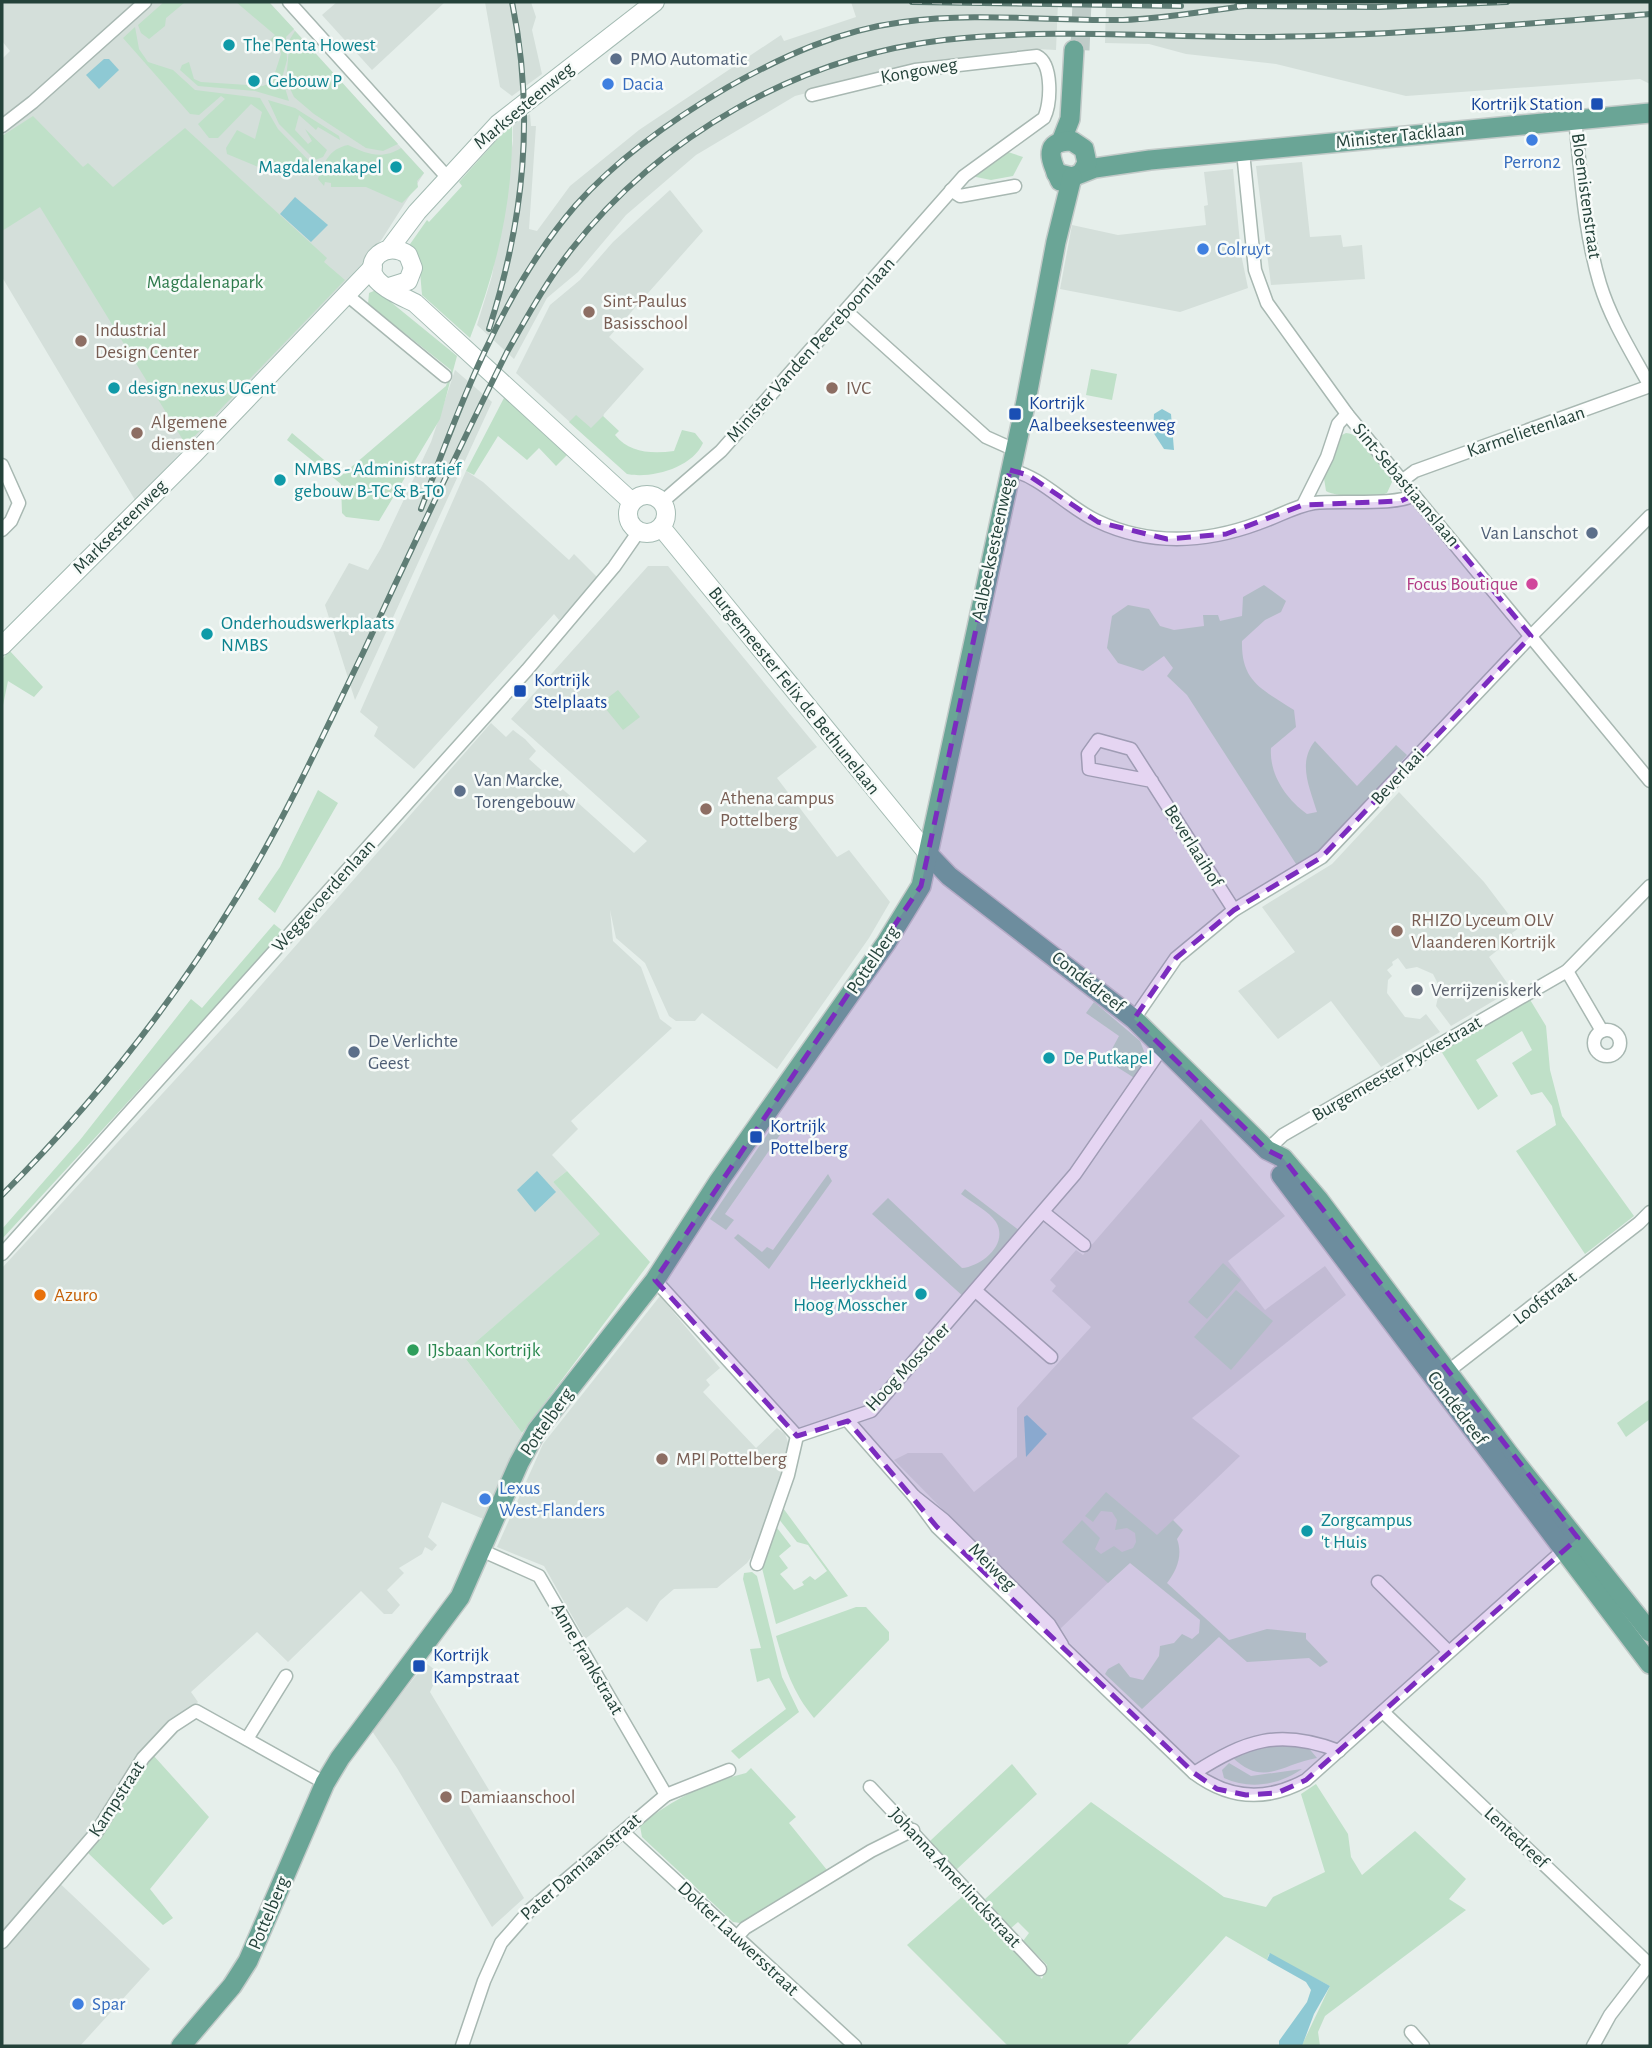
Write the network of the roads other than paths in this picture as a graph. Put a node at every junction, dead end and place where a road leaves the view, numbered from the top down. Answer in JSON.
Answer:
{"nodes":[{"id":1,"x":145,"y":2,"type":"edge"},
{"id":2,"x":289,"y":2,"type":"edge"},
{"id":3,"x":655,"y":2,"type":"edge"},
{"id":4,"x":1077,"y":50,"type":"tunnel mouth"},
{"id":5,"x":1029,"y":56,"type":"joint"},
{"id":6,"x":811,"y":95,"type":"dead end"},
{"id":7,"x":1650,"y":113,"type":"edge"},
{"id":8,"x":1575,"y":119,"type":"junction"},
{"id":9,"x":2,"y":126,"type":"edge"},
{"id":10,"x":1075,"y":146,"type":"junction"},
{"id":11,"x":1242,"y":152,"type":"junction"},
{"id":12,"x":1150,"y":160,"type":"junction"},
{"id":13,"x":1070,"y":174,"type":"junction"},
{"id":14,"x":447,"y":177,"type":"junction"},
{"id":15,"x":1015,"y":186,"type":"dead end"},
{"id":16,"x":951,"y":190,"type":"junction"},
{"id":17,"x":396,"y":249,"type":"junction"},
{"id":18,"x":380,"y":278,"type":"junction"},
{"id":19,"x":408,"y":281,"type":"junction"},
{"id":20,"x":351,"y":291,"type":"junction"},
{"id":21,"x":415,"y":303,"type":"junction"},
{"id":22,"x":846,"y":311,"type":"junction"},
{"id":23,"x":445,"y":376,"type":"dead end"},
{"id":24,"x":1650,"y":386,"type":"edge"},
{"id":25,"x":1347,"y":414,"type":"junction"},
{"id":26,"x":1015,"y":450,"type":"junction"},
{"id":27,"x":2,"y":465,"type":"edge"},
{"id":28,"x":1010,"y":470,"type":"junction"},
{"id":29,"x":1404,"y":480,"type":"junction"},
{"id":30,"x":1414,"y":495,"type":"junction"},
{"id":31,"x":632,"y":502,"type":"junction"},
{"id":32,"x":662,"y":502,"type":"junction"},
{"id":33,"x":1303,"y":505,"type":"junction"},
{"id":34,"x":1650,"y":516,"type":"edge"},
{"id":35,"x":661,"y":527,"type":"junction"},
{"id":36,"x":2,"y":530,"type":"edge"},
{"id":37,"x":639,"y":531,"type":"junction"},
{"id":38,"x":1531,"y":636,"type":"junction"},
{"id":39,"x":2,"y":646,"type":"edge"},
{"id":40,"x":1152,"y":781,"type":"junction"},
{"id":41,"x":1650,"y":781,"type":"edge"},
{"id":42,"x":929,"y":855,"type":"junction"},
{"id":43,"x":1650,"y":886,"type":"edge"},
{"id":44,"x":1234,"y":911,"type":"junction"},
{"id":45,"x":1567,"y":971,"type":"junction"},
{"id":46,"x":1134,"y":1020,"type":"junction"},
{"id":47,"x":1602,"y":1031,"type":"dead end"},
{"id":48,"x":1162,"y":1048,"type":"junction"},
{"id":49,"x":1267,"y":1150,"type":"junction"},
{"id":50,"x":1043,"y":1212,"type":"junction"},
{"id":51,"x":1650,"y":1212,"type":"edge"},
{"id":52,"x":1084,"y":1245,"type":"dead end"},
{"id":53,"x":2,"y":1254,"type":"edge"},
{"id":54,"x":655,"y":1280,"type":"junction"},
{"id":55,"x":977,"y":1292,"type":"junction"},
{"id":56,"x":1051,"y":1357,"type":"dead end"},
{"id":57,"x":1443,"y":1376,"type":"junction"},
{"id":58,"x":848,"y":1421,"type":"junction"},
{"id":59,"x":797,"y":1436,"type":"junction"},
{"id":60,"x":1571,"y":1544,"type":"junction"},
{"id":61,"x":483,"y":1551,"type":"junction"},
{"id":62,"x":757,"y":1564,"type":"dead end"},
{"id":63,"x":1378,"y":1582,"type":"dead end"},
{"id":64,"x":1650,"y":1632,"type":"edge"},
{"id":65,"x":1448,"y":1651,"type":"junction"},
{"id":66,"x":1650,"y":1664,"type":"edge"},
{"id":67,"x":285,"y":1676,"type":"dead end"},
{"id":68,"x":1383,"y":1712,"type":"junction"},
{"id":69,"x":247,"y":1739,"type":"junction"},
{"id":70,"x":1339,"y":1751,"type":"junction"},
{"id":71,"x":729,"y":1770,"type":"dead end"},
{"id":72,"x":1194,"y":1773,"type":"junction"},
{"id":73,"x":325,"y":1783,"type":"junction"},
{"id":74,"x":870,"y":1787,"type":"dead end"},
{"id":75,"x":666,"y":1795,"type":"junction"},
{"id":76,"x":913,"y":1830,"type":"junction"},
{"id":77,"x":623,"y":1832,"type":"junction"},
{"id":78,"x":736,"y":1938,"type":"junction"},
{"id":79,"x":2,"y":1942,"type":"edge"},
{"id":80,"x":1650,"y":1963,"type":"edge"},
{"id":81,"x":1040,"y":1969,"type":"dead end"},
{"id":82,"x":1410,"y":2032,"type":"dead end"},
{"id":83,"x":466,"y":2044,"type":"edge"},
{"id":84,"x":181,"y":2046,"type":"edge"},
{"id":85,"x":855,"y":2046,"type":"edge"},
{"id":86,"x":1423,"y":2046,"type":"edge"},
{"id":87,"x":1593,"y":2046,"type":"edge"}],
"edges":[{"from":1,"to":9,"type":"street"},
{"from":2,"to":14,"type":"street"},
{"from":3,"to":14,"type":"street","name":"Marksesteenweg"},
{"from":4,"to":10,"type":"main road"},
{"from":5,"to":6,"type":"street","name":"Kongoweg"},
{"from":5,"to":16,"type":"street","name":"Minister Vanden Peereboomlaan"},
{"from":7,"to":8,"type":"main road","name":"Minister Tacklaan"},
{"from":8,"to":11,"type":"main road","name":"Minister Tacklaan"},
{"from":8,"to":24,"type":"street","name":"Bloemistenstraat"},
{"from":10,"to":12,"type":"main road","name":"Minister Tacklaan"},
{"from":10,"to":13,"type":"main road"},
{"from":10,"to":13,"type":"main road"},
{"from":11,"to":12,"type":"main road","name":"Minister Tacklaan"},
{"from":11,"to":25,"type":"street","name":"Sint-Sebastiaanslaan"},
{"from":12,"to":13,"type":"main road","name":"Minister Tacklaan"},
{"from":13,"to":26,"type":"main road","name":"Aalbeeksesteenweg"},
{"from":14,"to":17,"type":"street","name":"Marksesteenweg"},
{"from":15,"to":16,"type":"street"},
{"from":16,"to":22,"type":"street","name":"Minister Vanden Peereboomlaan"},
{"from":17,"to":18,"type":"street"},
{"from":17,"to":19,"type":"street"},
{"from":18,"to":19,"type":"street"},
{"from":18,"to":20,"type":"street","name":"Marksesteenweg"},
{"from":18,"to":21,"type":"street"},
{"from":19,"to":21,"type":"street"},
{"from":20,"to":23,"type":"street"},
{"from":20,"to":39,"type":"street","name":"Marksesteenweg"},
{"from":21,"to":31,"type":"street"},
{"from":22,"to":26,"type":"street"},
{"from":22,"to":32,"type":"street","name":"Minister Vanden Peereboomlaan"},
{"from":24,"to":29,"type":"street","name":"Karmelietenlaan"},
{"from":25,"to":29,"type":"street","name":"Sint-Sebastiaanslaan"},
{"from":25,"to":33,"type":"street"},
{"from":26,"to":28,"type":"main road","name":"Aalbeeksesteenweg"},
{"from":27,"to":36,"type":"street"},
{"from":28,"to":33,"type":"street"},
{"from":28,"to":42,"type":"main road","name":"Aalbeeksesteenweg"},
{"from":29,"to":30,"type":"street","name":"Sint-Sebastiaanslaan"},
{"from":30,"to":33,"type":"street"},
{"from":30,"to":38,"type":"street","name":"Sint-Sebastiaanslaan"},
{"from":31,"to":32,"type":"street"},
{"from":31,"to":37,"type":"street"},
{"from":32,"to":35,"type":"street"},
{"from":34,"to":38,"type":"street","name":"Beverlaai"},
{"from":35,"to":37,"type":"street"},
{"from":35,"to":42,"type":"street","name":"Burgemeester Felix de Bethunelaan"},
{"from":37,"to":53,"type":"street","name":"Weggevoerdenlaan"},
{"from":38,"to":41,"type":"street","name":"Sint-Sebastiaanslaan"},
{"from":38,"to":44,"type":"street","name":"Beverlaai"},
{"from":40,"to":40,"type":"street","name":"Beverlaaihof"},
{"from":40,"to":44,"type":"street","name":"Beverlaaihof"},
{"from":42,"to":46,"type":"main road","name":"Condédreef"},
{"from":42,"to":54,"type":"main road","name":"Pottelberg"},
{"from":43,"to":45,"type":"street","name":"Burgemeester Pyckestraat"},
{"from":44,"to":46,"type":"street","name":"Beverlaai"},
{"from":45,"to":47,"type":"street"},
{"from":45,"to":49,"type":"street","name":"Burgemeester Pyckestraat"},
{"from":46,"to":48,"type":"main road","name":"Condédreef"},
{"from":48,"to":49,"type":"main road","name":"Condédreef"},
{"from":48,"to":50,"type":"street","name":"Hoog Mosscher"},
{"from":49,"to":57,"type":"main road","name":"Condédreef"},
{"from":50,"to":52,"type":"street"},
{"from":50,"to":55,"type":"street","name":"Hoog Mosscher"},
{"from":51,"to":57,"type":"street","name":"Loofstraat"},
{"from":54,"to":59,"type":"street"},
{"from":54,"to":61,"type":"main road","name":"Pottelberg"},
{"from":55,"to":56,"type":"street"},
{"from":55,"to":58,"type":"street","name":"Hoog Mosscher"},
{"from":57,"to":60,"type":"main road","name":"Condédreef"},
{"from":58,"to":59,"type":"street","name":"Hoog Mosscher"},
{"from":58,"to":72,"type":"street","name":"Meiweg"},
{"from":59,"to":62,"type":"street"},
{"from":60,"to":64,"type":"main road","name":"Condédreef"},
{"from":60,"to":65,"type":"street","name":"Meiweg"},
{"from":60,"to":66,"type":"main road","name":"Condédreef"},
{"from":61,"to":73,"type":"main road","name":"Pottelberg"},
{"from":61,"to":75,"type":"street","name":"Anne Frankstraat"},
{"from":63,"to":65,"type":"street"},
{"from":65,"to":68,"type":"street","name":"Meiweg"},
{"from":67,"to":69,"type":"street"},
{"from":68,"to":70,"type":"street","name":"Meiweg"},
{"from":68,"to":80,"type":"street","name":"Lentedreef"},
{"from":69,"to":73,"type":"street","name":"Kampstraat"},
{"from":69,"to":79,"type":"street","name":"Kampstraat"},
{"from":70,"to":72,"type":"street"},
{"from":70,"to":72,"type":"street","name":"Meiweg"},
{"from":71,"to":75,"type":"street","name":"Pater Damiaanstraat"},
{"from":73,"to":84,"type":"main road","name":"Pottelberg"},
{"from":74,"to":76,"type":"street","name":"Johanna Amerlinckstraat"},
{"from":75,"to":77,"type":"street","name":"Pater Damiaanstraat"},
{"from":76,"to":78,"type":"street"},
{"from":76,"to":81,"type":"street","name":"Johanna Amerlinckstraat"},
{"from":77,"to":78,"type":"street","name":"Dokter Lauwersstraat"},
{"from":77,"to":83,"type":"street","name":"Pater Damiaanstraat"},
{"from":78,"to":85,"type":"street","name":"Dokter Lauwersstraat"},
{"from":80,"to":87,"type":"street"},
{"from":82,"to":86,"type":"street"}]}
